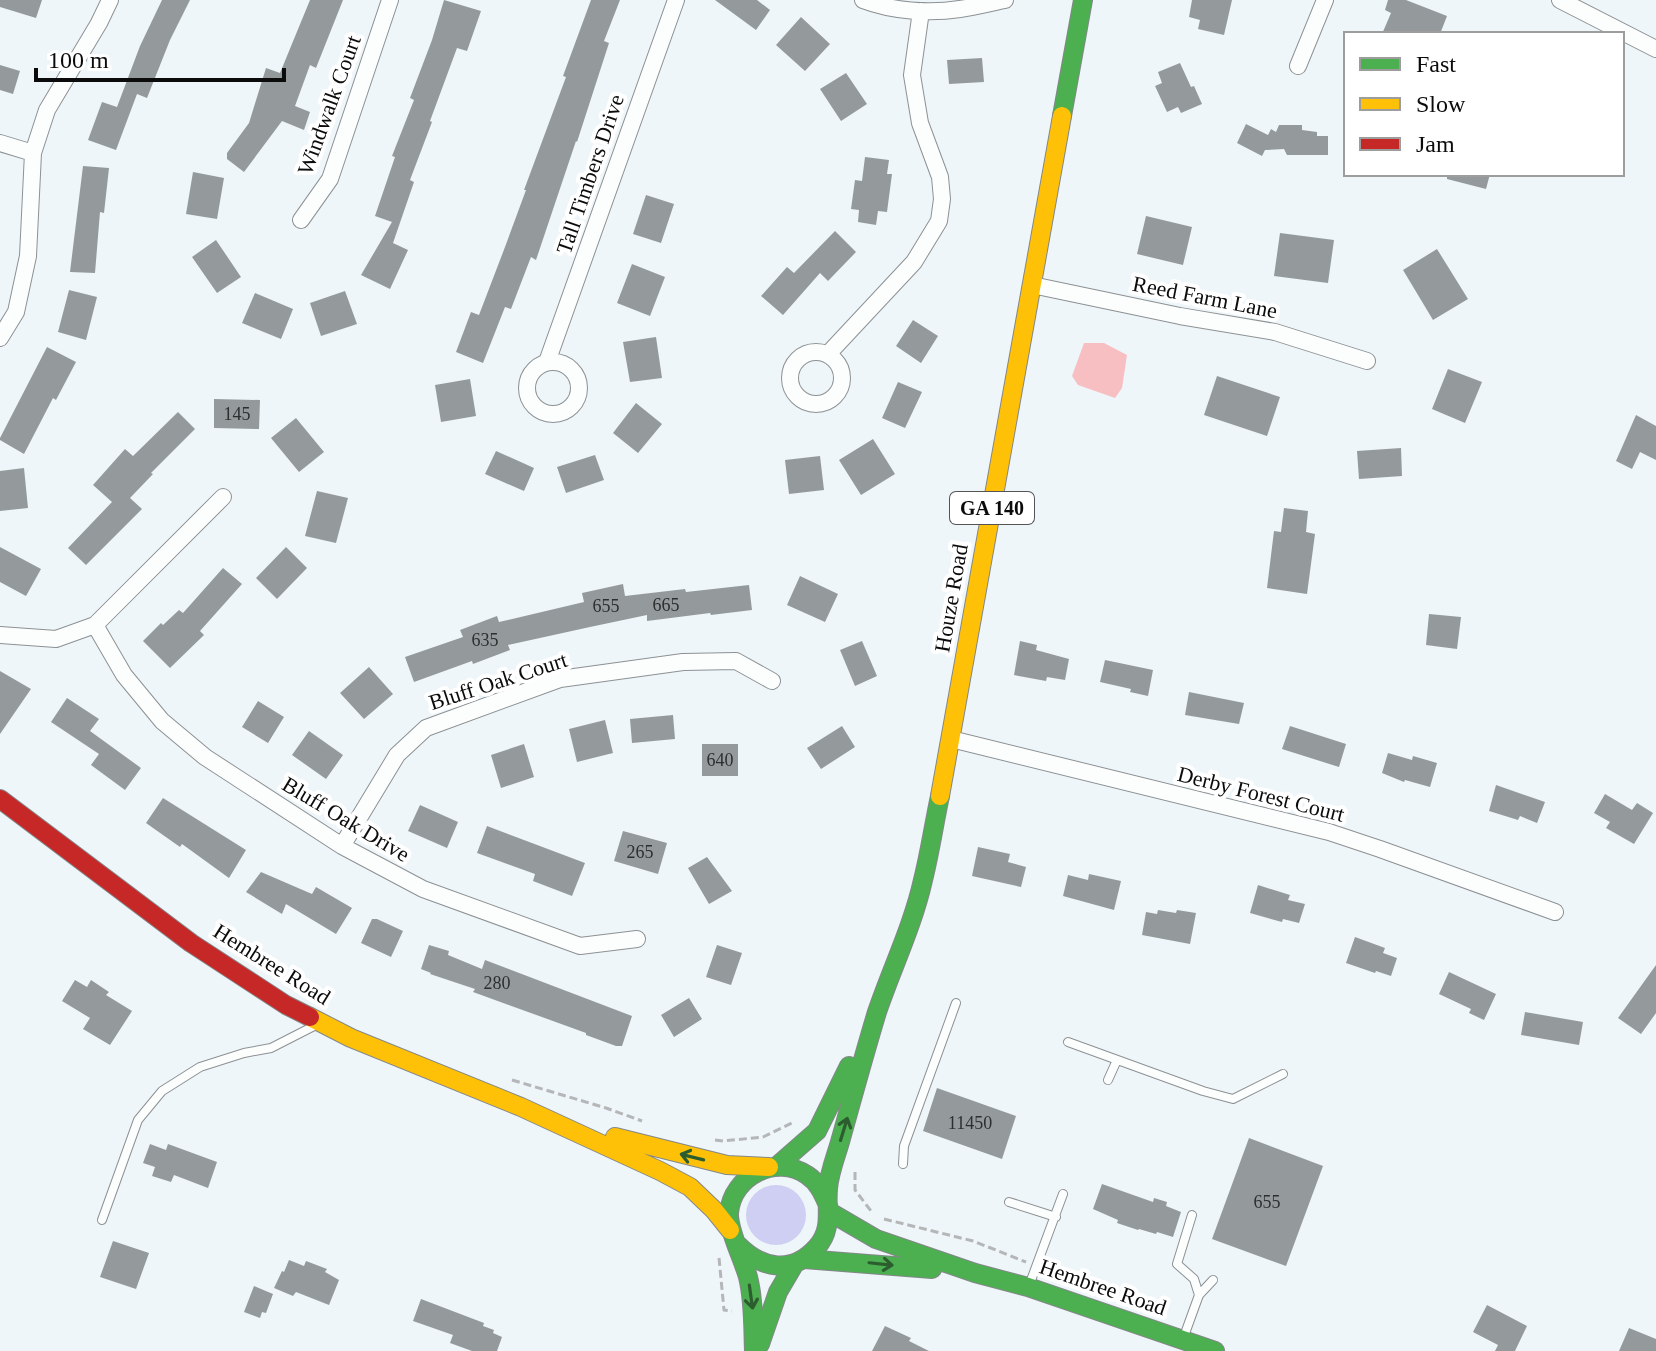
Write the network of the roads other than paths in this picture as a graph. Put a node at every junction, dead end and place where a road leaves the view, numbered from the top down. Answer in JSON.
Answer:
{"nodes":[{"id":1,"x":110,"y":0,"type":"edge"},
{"id":2,"x":390,"y":0,"type":"edge"},
{"id":3,"x":676,"y":0,"type":"edge"},
{"id":4,"x":863,"y":0,"type":"edge"},
{"id":5,"x":1005,"y":0,"type":"edge"},
{"id":6,"x":1083,"y":0,"type":"edge"},
{"id":7,"x":1325,"y":0,"type":"edge"},
{"id":8,"x":1560,"y":0,"type":"edge"},
{"id":9,"x":921,"y":11,"type":"junction"},
{"id":10,"x":1623,"y":32,"type":"edge"},
{"id":11,"x":1624,"y":33,"type":"edge"},
{"id":12,"x":1656,"y":49,"type":"edge"},
{"id":13,"x":1298,"y":66,"type":"dead end"},
{"id":14,"x":0,"y":143,"type":"edge"},
{"id":15,"x":33,"y":153,"type":"junction"},
{"id":16,"x":301,"y":220,"type":"dead end"},
{"id":17,"x":1032,"y":285,"type":"junction"},
{"id":18,"x":0,"y":338,"type":"edge"},
{"id":19,"x":828,"y":354,"type":"dead end"},
{"id":20,"x":1367,"y":361,"type":"dead end"},
{"id":21,"x":547,"y":362,"type":"dead end"},
{"id":22,"x":223,"y":497,"type":"dead end"},
{"id":23,"x":95,"y":625,"type":"junction"},
{"id":24,"x":0,"y":635,"type":"edge"},
{"id":25,"x":772,"y":681,"type":"dead end"},
{"id":26,"x":951,"y":739,"type":"junction"},
{"id":27,"x":0,"y":799,"type":"edge"},
{"id":28,"x":342,"y":846,"type":"junction"},
{"id":29,"x":1555,"y":912,"type":"dead end"},
{"id":30,"x":637,"y":939,"type":"dead end"},
{"id":31,"x":956,"y":1003,"type":"dead end"},
{"id":32,"x":878,"y":1010,"type":"junction"},
{"id":33,"x":320,"y":1023,"type":"junction"},
{"id":34,"x":1068,"y":1042,"type":"dead end"},
{"id":35,"x":1117,"y":1060,"type":"junction"},
{"id":36,"x":1283,"y":1074,"type":"dead end"},
{"id":37,"x":1108,"y":1080,"type":"dead end"},
{"id":38,"x":548,"y":1119,"type":"junction"},
{"id":39,"x":903,"y":1164,"type":"dead end"},
{"id":40,"x":773,"y":1166,"type":"junction"},
{"id":41,"x":1063,"y":1194,"type":"dead end"},
{"id":42,"x":1009,"y":1202,"type":"dead end"},
{"id":43,"x":828,"y":1208,"type":"junction"},
{"id":44,"x":1192,"y":1215,"type":"dead end"},
{"id":45,"x":1056,"y":1217,"type":"junction"},
{"id":46,"x":102,"y":1220,"type":"dead end"},
{"id":47,"x":734,"y":1238,"type":"junction"},
{"id":48,"x":799,"y":1261,"type":"junction"},
{"id":49,"x":975,"y":1273,"type":"junction"},
{"id":50,"x":1213,"y":1280,"type":"dead end"},
{"id":51,"x":1028,"y":1287,"type":"junction"},
{"id":52,"x":1199,"y":1295,"type":"junction"},
{"id":53,"x":1183,"y":1339,"type":"junction"},
{"id":54,"x":757,"y":1351,"type":"edge"},
{"id":55,"x":1215,"y":1351,"type":"edge"}],
"edges":[{"from":1,"to":15,"type":"street"},
{"from":2,"to":16,"type":"street","name":"Windwalk Court"},
{"from":3,"to":21,"type":"street","name":"Tall Timbers Drive"},
{"from":4,"to":9,"type":"street"},
{"from":5,"to":9,"type":"street"},
{"from":6,"to":17,"type":"main road","name":"Houze Road","number":"GA 140"},
{"from":7,"to":13,"type":"street"},
{"from":8,"to":10,"type":"street"},
{"from":9,"to":19,"type":"street"},
{"from":11,"to":12,"type":"street"},
{"from":14,"to":15,"type":"street"},
{"from":15,"to":18,"type":"street"},
{"from":17,"to":20,"type":"street","name":"Reed Farm Lane"},
{"from":17,"to":26,"type":"main road","name":"Houze Road","number":"GA 140"},
{"from":22,"to":23,"type":"street"},
{"from":23,"to":24,"type":"street"},
{"from":23,"to":28,"type":"street","name":"Bluff Oak Drive"},
{"from":25,"to":28,"type":"street","name":"Bluff Oak Court"},
{"from":26,"to":29,"type":"street","name":"Derby Forest Court"},
{"from":26,"to":32,"type":"main road","name":"Houze Road","number":"GA 140"},
{"from":27,"to":33,"type":"main road","name":"Hembree Road"},
{"from":28,"to":30,"type":"street","name":"Bluff Oak Drive"},
{"from":31,"to":39,"type":"lane"},
{"from":32,"to":40,"type":"main road","name":"Houze Road","number":"GA 140"},
{"from":43,"to":32,"type":"main road","name":"Houze Road","number":"GA 140","one_way":true},
{"from":33,"to":38,"type":"main road","name":"Hembree Road"},
{"from":33,"to":46,"type":"lane"},
{"from":34,"to":35,"type":"lane"},
{"from":35,"to":36,"type":"lane"},
{"from":35,"to":37,"type":"lane"},
{"from":40,"to":38,"type":"main road","name":"Hembree Road","one_way":true},
{"from":38,"to":47,"type":"main road","name":"Hembree Road"},
{"from":40,"to":43,"type":"main road"},
{"from":40,"to":47,"type":"main road","name":"Houze Road","number":"GA 140"},
{"from":41,"to":45,"type":"lane"},
{"from":42,"to":45,"type":"lane"},
{"from":43,"to":48,"type":"main road","name":"Houze Road","number":"GA 140"},
{"from":43,"to":49,"type":"main road","name":"Hembree Road"},
{"from":44,"to":52,"type":"lane"},
{"from":45,"to":51,"type":"lane"},
{"from":47,"to":48,"type":"main road"},
{"from":47,"to":54,"type":"main road","name":"Houze Road","number":"GA 140","one_way":true},
{"from":48,"to":49,"type":"main road","name":"Hembree Road","one_way":true},
{"from":48,"to":54,"type":"main road","name":"Houze Road","number":"GA 140"},
{"from":49,"to":51,"type":"main road","name":"Hembree Road"},
{"from":50,"to":52,"type":"lane"},
{"from":51,"to":53,"type":"main road","name":"Hembree Road"},
{"from":52,"to":53,"type":"lane"},
{"from":53,"to":55,"type":"main road","name":"Hembree Road"}]}
